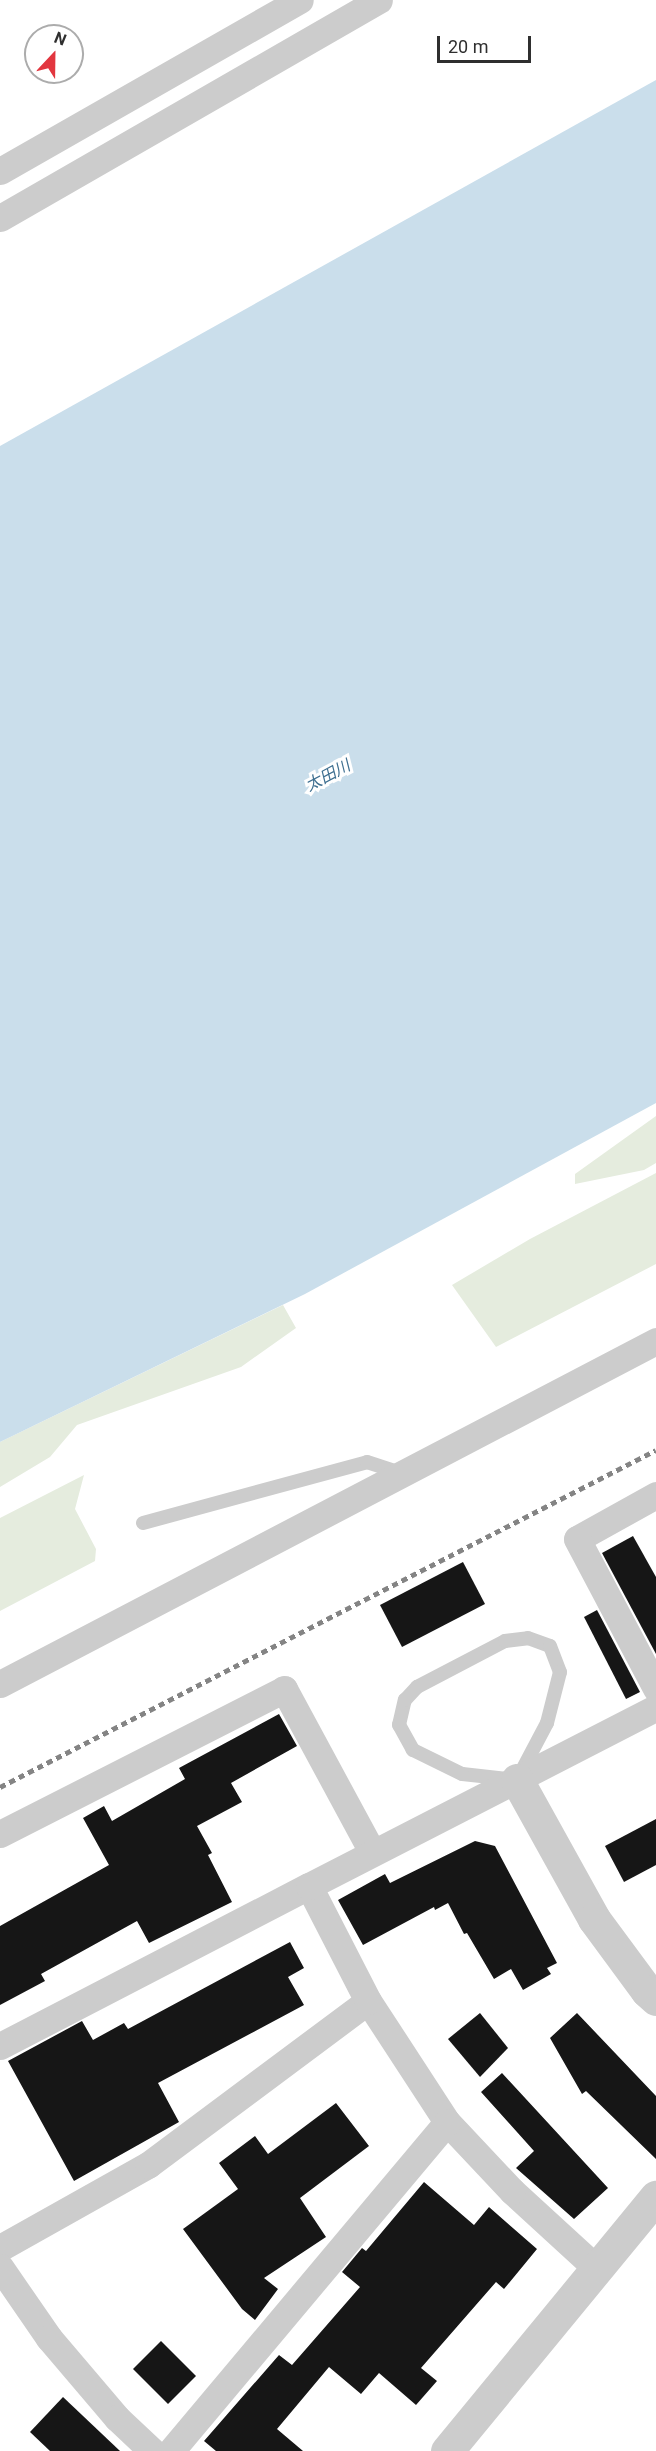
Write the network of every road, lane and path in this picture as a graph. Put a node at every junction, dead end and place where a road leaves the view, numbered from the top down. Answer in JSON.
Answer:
{"nodes":[{"id":1,"x":300,"y":0,"type":"edge"},
{"id":2,"x":379,"y":0,"type":"edge"},
{"id":3,"x":0,"y":171,"type":"edge"},
{"id":4,"x":0,"y":218,"type":"edge"},
{"id":5,"x":656,"y":1341,"type":"edge"},
{"id":6,"x":404,"y":1474,"type":"junction"},
{"id":7,"x":656,"y":1496,"type":"edge"},
{"id":8,"x":143,"y":1523,"type":"dead end"},
{"id":9,"x":0,"y":1684,"type":"edge"},
{"id":10,"x":656,"y":1688,"type":"edge"},
{"id":11,"x":656,"y":1708,"type":"edge"},
{"id":12,"x":517,"y":1780,"type":"junction"},
{"id":13,"x":0,"y":1834,"type":"edge"},
{"id":14,"x":372,"y":1852,"type":"junction"},
{"id":15,"x":309,"y":1886,"type":"junction"},
{"id":16,"x":656,"y":1999,"type":"edge"},
{"id":17,"x":368,"y":2001,"type":"junction"},
{"id":18,"x":0,"y":2046,"type":"edge"},
{"id":19,"x":447,"y":2122,"type":"junction"},
{"id":20,"x":656,"y":2197,"type":"edge"},
{"id":21,"x":0,"y":2248,"type":"edge"},
{"id":22,"x":0,"y":2267,"type":"edge"},
{"id":23,"x":596,"y":2268,"type":"junction"},
{"id":24,"x":152,"y":2451,"type":"edge"},
{"id":25,"x":171,"y":2451,"type":"edge"},
{"id":26,"x":447,"y":2451,"type":"edge"}],
"edges":[{"from":1,"to":3,"type":"street"},
{"from":2,"to":4,"type":"street"},
{"from":5,"to":6,"type":"street"},
{"from":6,"to":8,"type":"lane"},
{"from":6,"to":9,"type":"street"},
{"from":7,"to":10,"type":"street"},
{"from":11,"to":12,"type":"street"},
{"from":12,"to":12,"type":"lane"},
{"from":12,"to":14,"type":"street"},
{"from":12,"to":16,"type":"street"},
{"from":13,"to":14,"type":"street"},
{"from":14,"to":15,"type":"street"},
{"from":15,"to":17,"type":"street"},
{"from":15,"to":18,"type":"street"},
{"from":17,"to":19,"type":"street"},
{"from":17,"to":21,"type":"street"},
{"from":19,"to":23,"type":"street"},
{"from":19,"to":25,"type":"street"},
{"from":20,"to":23,"type":"street"},
{"from":22,"to":24,"type":"street"},
{"from":23,"to":26,"type":"street"}]}
